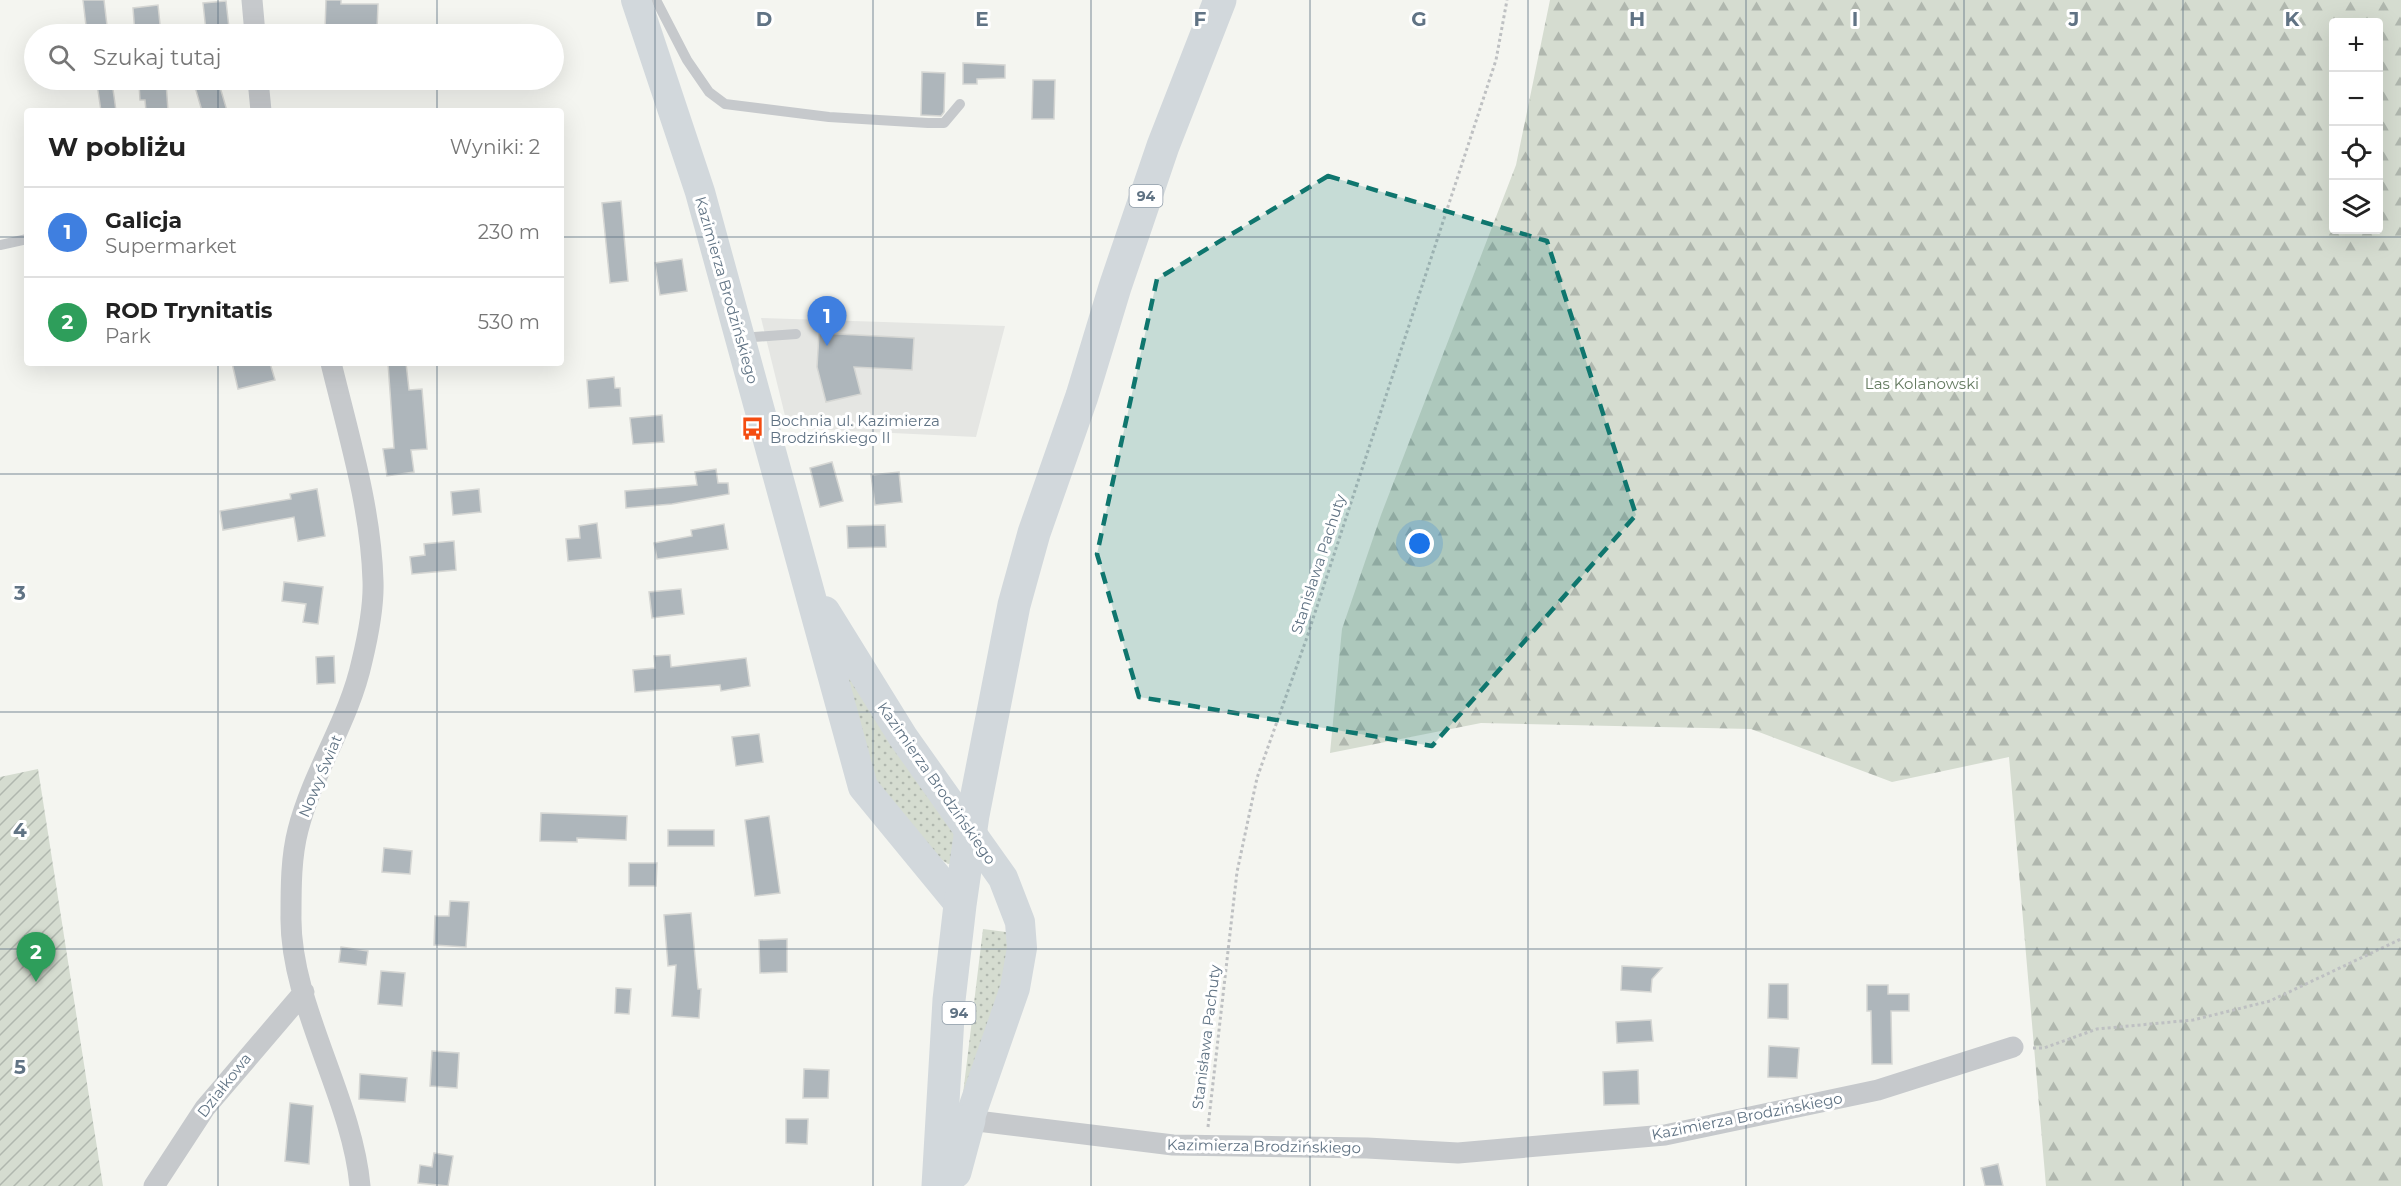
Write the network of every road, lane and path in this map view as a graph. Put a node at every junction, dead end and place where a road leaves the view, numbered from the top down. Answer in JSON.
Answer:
{"nodes":[{"id":1,"x":252,"y":0,"type":"edge"},
{"id":2,"x":636,"y":0,"type":"edge"},
{"id":3,"x":656,"y":0,"type":"edge"},
{"id":4,"x":1220,"y":0,"type":"edge"},
{"id":5,"x":1507,"y":0,"type":"edge"},
{"id":6,"x":254,"y":24,"type":"edge"},
{"id":7,"x":259,"y":90,"type":"edge"},
{"id":8,"x":960,"y":104,"type":"dead end"},
{"id":9,"x":261,"y":108,"type":"edge"},
{"id":10,"x":24,"y":240,"type":"edge"},
{"id":11,"x":0,"y":245,"type":"edge"},
{"id":12,"x":796,"y":334,"type":"dead end"},
{"id":13,"x":741,"y":338,"type":"junction"},
{"id":14,"x":332,"y":366,"type":"edge"},
{"id":15,"x":807,"y":583,"type":"junction"},
{"id":16,"x":966,"y":895,"type":"junction"},
{"id":17,"x":2401,"y":939,"type":"edge"},
{"id":18,"x":304,"y":992,"type":"junction"},
{"id":19,"x":2013,"y":1047,"type":"joint"},
{"id":20,"x":957,"y":1121,"type":"junction"},
{"id":21,"x":1206,"y":1147,"type":"junction"},
{"id":22,"x":154,"y":1186,"type":"edge"},
{"id":23,"x":360,"y":1186,"type":"edge"},
{"id":24,"x":938,"y":1186,"type":"edge"},
{"id":25,"x":953,"y":1186,"type":"edge"}],
"edges":[{"from":1,"to":6,"type":"street"},
{"from":2,"to":13,"type":"main road","name":"Kazimierza Brodzińskiego"},
{"from":3,"to":8,"type":"lane"},
{"from":4,"to":16,"type":"main road","number":"94"},
{"from":5,"to":21,"type":"path","name":"Stanisława Pachuty"},
{"from":7,"to":9,"type":"street"},
{"from":10,"to":11,"type":"lane"},
{"from":12,"to":13,"type":"lane"},
{"from":13,"to":15,"type":"main road","name":"Kazimierza Brodzińskiego"},
{"from":14,"to":18,"type":"street","name":"Nowy Świat"},
{"from":15,"to":16,"type":"main road","name":"Kazimierza Brodzińskiego"},
{"from":15,"to":20,"type":"main road","name":"Kazimierza Brodzińskiego"},
{"from":16,"to":20,"type":"main road","number":"94"},
{"from":17,"to":19,"type":"path"},
{"from":18,"to":22,"type":"street","name":"Działkowa"},
{"from":18,"to":23,"type":"street","name":"Nowy Świat"},
{"from":19,"to":21,"type":"street","name":"Kazimierza Brodzińskiego"},
{"from":20,"to":21,"type":"street","name":"Kazimierza Brodzińskiego"},
{"from":20,"to":24,"type":"main road","name":"Kazimierza Brodzińskiego","number":"94"},
{"from":20,"to":25,"type":"main road"}]}
